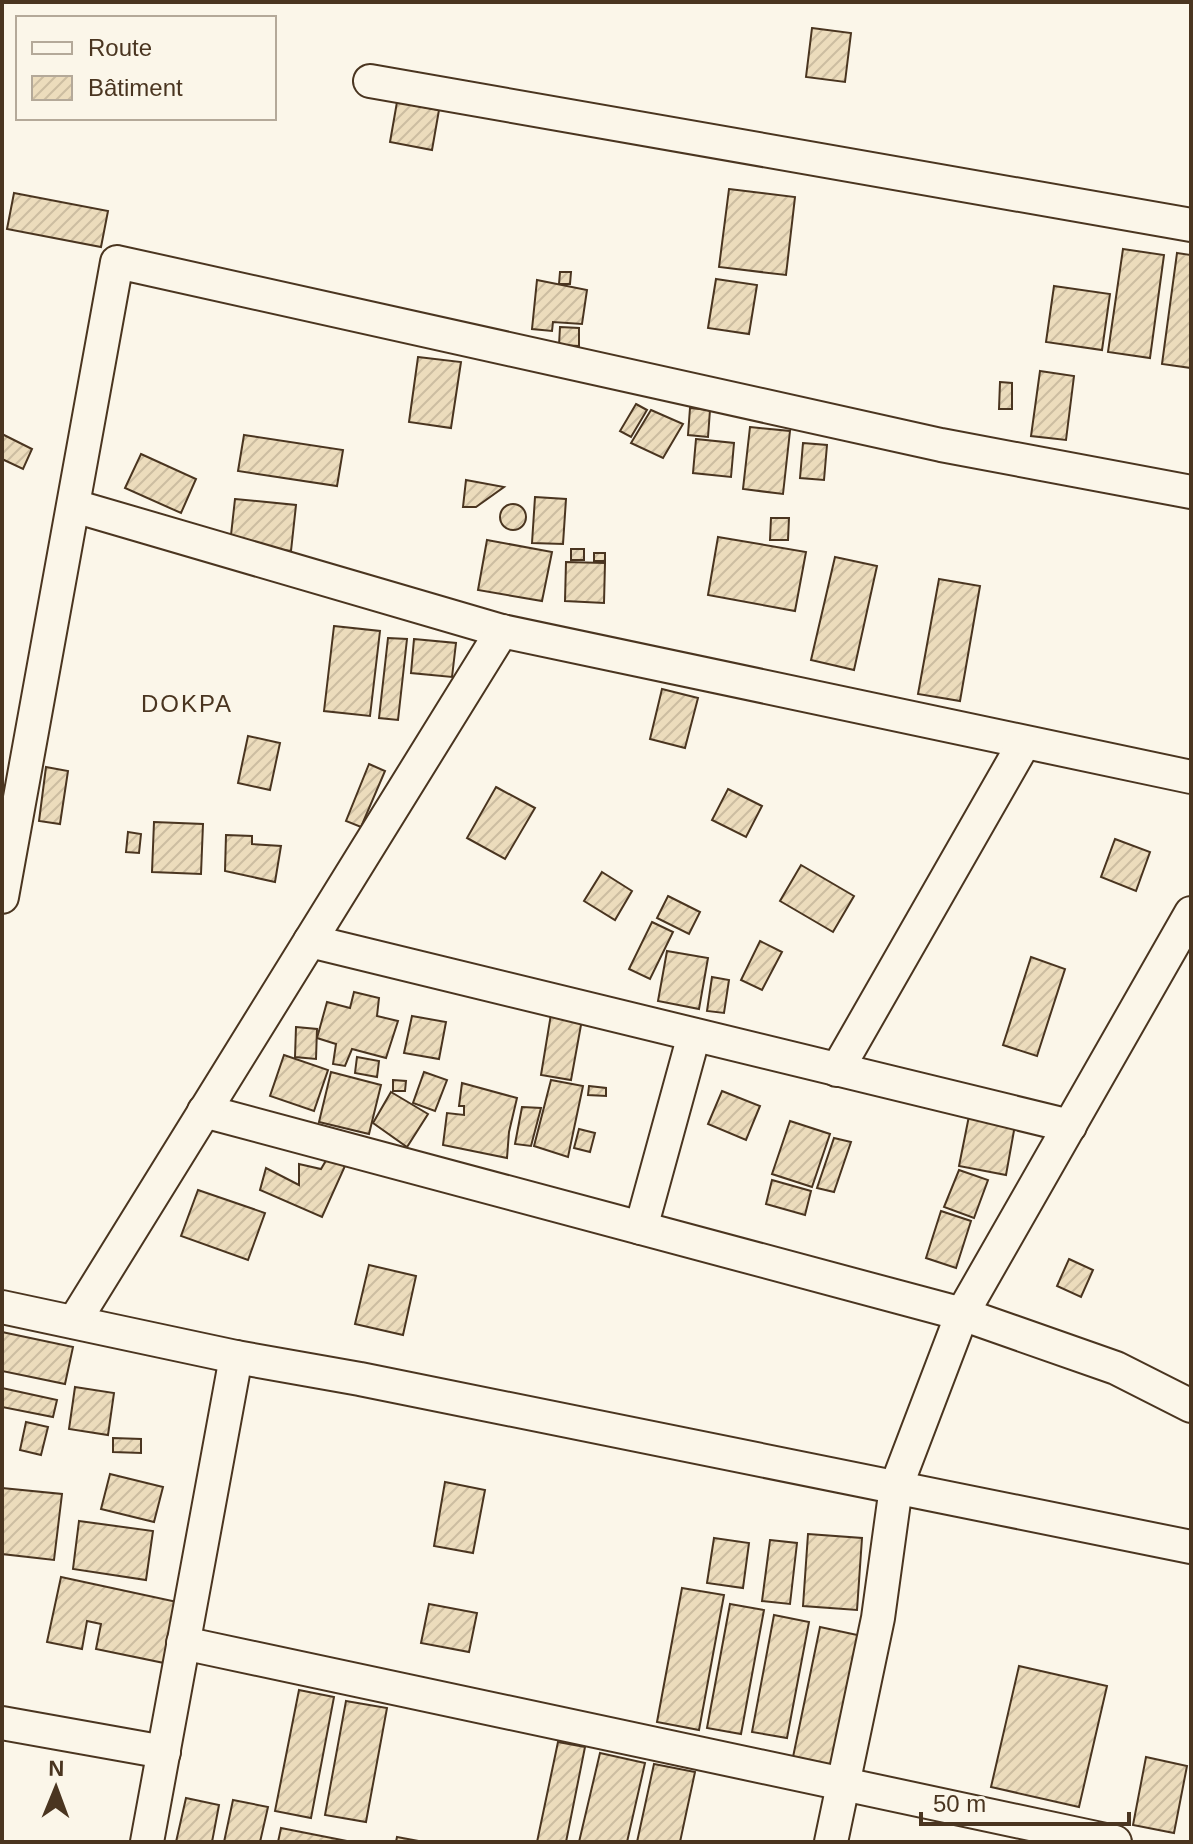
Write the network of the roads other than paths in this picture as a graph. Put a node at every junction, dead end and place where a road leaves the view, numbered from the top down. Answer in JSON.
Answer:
{"nodes":[{"id":1,"x":370,"y":81,"type":"dead end"},
{"id":2,"x":1191,"y":225,"type":"edge"},
{"id":3,"x":1191,"y":492,"type":"edge"},
{"id":4,"x":74,"y":506,"type":"junction"},
{"id":5,"x":502,"y":631,"type":"junction"},
{"id":6,"x":1024,"y":743,"type":"junction"},
{"id":7,"x":1191,"y":777,"type":"edge"},
{"id":8,"x":2,"y":897,"type":"edge"},
{"id":9,"x":1191,"y":914,"type":"edge"},
{"id":10,"x":310,"y":941,"type":"junction"},
{"id":11,"x":694,"y":1035,"type":"junction"},
{"id":12,"x":837,"y":1070,"type":"junction"},
{"id":13,"x":204,"y":1111,"type":"junction"},
{"id":14,"x":1070,"y":1126,"type":"junction"},
{"id":15,"x":641,"y":1228,"type":"junction"},
{"id":16,"x":2,"y":1307,"type":"edge"},
{"id":17,"x":962,"y":1314,"type":"junction"},
{"id":18,"x":74,"y":1322,"type":"junction"},
{"id":19,"x":236,"y":1357,"type":"junction"},
{"id":20,"x":1191,"y":1406,"type":"edge"},
{"id":21,"x":896,"y":1487,"type":"junction"},
{"id":22,"x":1191,"y":1547,"type":"edge"},
{"id":23,"x":183,"y":1643,"type":"junction"},
{"id":24,"x":2,"y":1723,"type":"edge"},
{"id":25,"x":164,"y":1752,"type":"junction"},
{"id":26,"x":844,"y":1785,"type":"junction"},
{"id":27,"x":147,"y":1842,"type":"edge"},
{"id":28,"x":831,"y":1842,"type":"edge"},
{"id":29,"x":1115,"y":1842,"type":"edge"}],
"edges":[{"from":1,"to":2,"type":"street"},
{"from":3,"to":4,"type":"street"},
{"from":4,"to":5,"type":"street"},
{"from":4,"to":8,"type":"street"},
{"from":5,"to":6,"type":"street"},
{"from":5,"to":10,"type":"street"},
{"from":6,"to":7,"type":"street"},
{"from":6,"to":12,"type":"street"},
{"from":9,"to":14,"type":"street"},
{"from":10,"to":11,"type":"street"},
{"from":10,"to":13,"type":"street"},
{"from":11,"to":12,"type":"street"},
{"from":11,"to":15,"type":"street"},
{"from":12,"to":14,"type":"street"},
{"from":13,"to":15,"type":"street"},
{"from":13,"to":18,"type":"street"},
{"from":14,"to":17,"type":"street"},
{"from":15,"to":17,"type":"street"},
{"from":16,"to":18,"type":"street"},
{"from":17,"to":20,"type":"street"},
{"from":17,"to":21,"type":"street"},
{"from":18,"to":19,"type":"street"},
{"from":19,"to":21,"type":"street"},
{"from":19,"to":23,"type":"street"},
{"from":21,"to":22,"type":"street"},
{"from":21,"to":26,"type":"street"},
{"from":23,"to":25,"type":"street"},
{"from":23,"to":26,"type":"street"},
{"from":24,"to":25,"type":"street"},
{"from":25,"to":27,"type":"street"},
{"from":26,"to":28,"type":"street"},
{"from":26,"to":29,"type":"street"}]}
